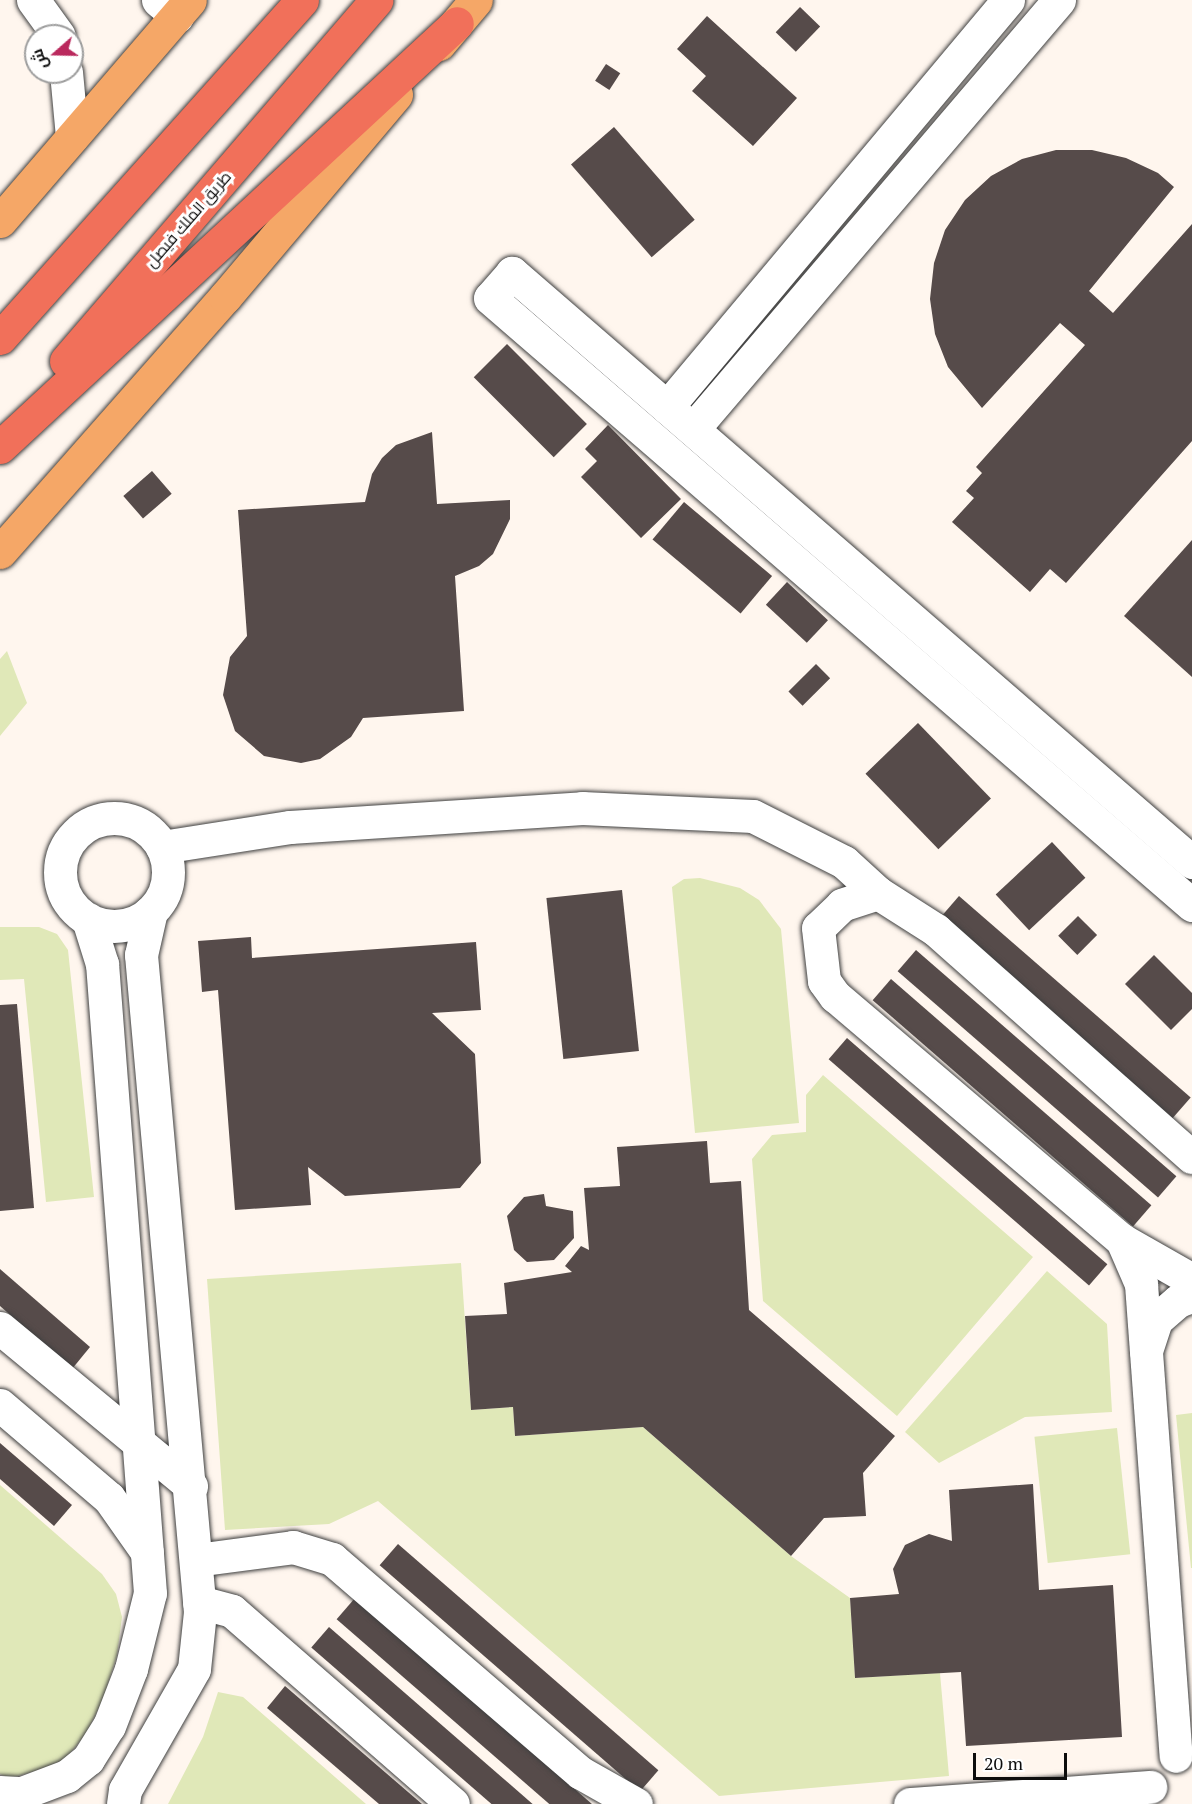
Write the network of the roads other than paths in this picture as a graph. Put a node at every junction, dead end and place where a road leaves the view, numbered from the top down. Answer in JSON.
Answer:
{"nodes":[{"id":1,"x":33,"y":0,"type":"edge"},
{"id":2,"x":302,"y":0,"type":"edge"},
{"id":3,"x":377,"y":0,"type":"edge"},
{"id":4,"x":1008,"y":0,"type":"edge"},
{"id":5,"x":1059,"y":0,"type":"edge"},
{"id":6,"x":175,"y":5,"type":"edge"},
{"id":7,"x":466,"y":11,"type":"edge"},
{"id":8,"x":50,"y":24,"type":"edge"},
{"id":9,"x":67,"y":84,"type":"edge"},
{"id":10,"x":72,"y":137,"type":"junction"},
{"id":11,"x":0,"y":221,"type":"edge"},
{"id":12,"x":0,"y":338,"type":"edge"},
{"id":13,"x":667,"y":407,"type":"junction"},
{"id":14,"x":693,"y":429,"type":"junction"},
{"id":15,"x":0,"y":438,"type":"edge"},
{"id":16,"x":0,"y":447,"type":"edge"},
{"id":17,"x":0,"y":552,"type":"edge"},
{"id":18,"x":162,"y":847,"type":"junction"},
{"id":19,"x":1192,"y":862,"type":"edge"},
{"id":20,"x":878,"y":893,"type":"junction"},
{"id":21,"x":1192,"y":905,"type":"edge"},
{"id":22,"x":151,"y":911,"type":"junction"},
{"id":23,"x":88,"y":919,"type":"junction"},
{"id":24,"x":1192,"y":1157,"type":"edge"},
{"id":25,"x":1122,"y":1240,"type":"junction"},
{"id":26,"x":1192,"y":1280,"type":"edge"},
{"id":27,"x":1192,"y":1296,"type":"edge"},
{"id":28,"x":0,"y":1328,"type":"edge"},
{"id":29,"x":1145,"y":1355,"type":"junction"},
{"id":30,"x":0,"y":1405,"type":"edge"},
{"id":31,"x":186,"y":1430,"type":"junction"},
{"id":32,"x":140,"y":1444,"type":"junction"},
{"id":33,"x":191,"y":1486,"type":"junction"},
{"id":34,"x":147,"y":1552,"type":"junction"},
{"id":35,"x":196,"y":1560,"type":"junction"},
{"id":36,"x":199,"y":1602,"type":"junction"},
{"id":37,"x":1184,"y":1746,"type":"edge"},
{"id":38,"x":0,"y":1792,"type":"edge"},
{"id":39,"x":1142,"y":1796,"type":"edge"},
{"id":40,"x":123,"y":1804,"type":"edge"},
{"id":41,"x":453,"y":1804,"type":"edge"},
{"id":42,"x":636,"y":1804,"type":"edge"},
{"id":43,"x":910,"y":1804,"type":"edge"}],
"edges":[{"from":1,"to":8,"type":"street"},
{"from":2,"to":12,"type":"highway"},
{"from":3,"to":15,"type":"highway","name":"طريق الملك فيصل"},
{"from":4,"to":13,"type":"street"},
{"from":5,"to":14,"type":"street"},
{"from":6,"to":10,"type":"main road"},
{"from":7,"to":16,"type":"highway"},
{"from":7,"to":17,"type":"main road"},
{"from":9,"to":10,"type":"street"},
{"from":10,"to":11,"type":"main road"},
{"from":13,"to":14,"type":"street"},
{"from":13,"to":21,"type":"street"},
{"from":14,"to":19,"type":"street"},
{"from":18,"to":20,"type":"street"},
{"from":18,"to":22,"type":"street"},
{"from":18,"to":23,"type":"street"},
{"from":20,"to":24,"type":"street"},
{"from":20,"to":25,"type":"street"},
{"from":22,"to":23,"type":"street"},
{"from":22,"to":31,"type":"street"},
{"from":23,"to":32,"type":"street"},
{"from":25,"to":26,"type":"street"},
{"from":25,"to":29,"type":"street"},
{"from":27,"to":29,"type":"street"},
{"from":28,"to":32,"type":"street"},
{"from":29,"to":37,"type":"street"},
{"from":30,"to":34,"type":"street"},
{"from":31,"to":32,"type":"street"},
{"from":31,"to":33,"type":"street"},
{"from":32,"to":33,"type":"street"},
{"from":32,"to":34,"type":"street"},
{"from":33,"to":35,"type":"street"},
{"from":34,"to":38,"type":"street"},
{"from":35,"to":36,"type":"street"},
{"from":35,"to":42,"type":"street"},
{"from":36,"to":40,"type":"street"},
{"from":36,"to":41,"type":"street"},
{"from":37,"to":39,"type":"street"},
{"from":39,"to":43,"type":"street"}]}
